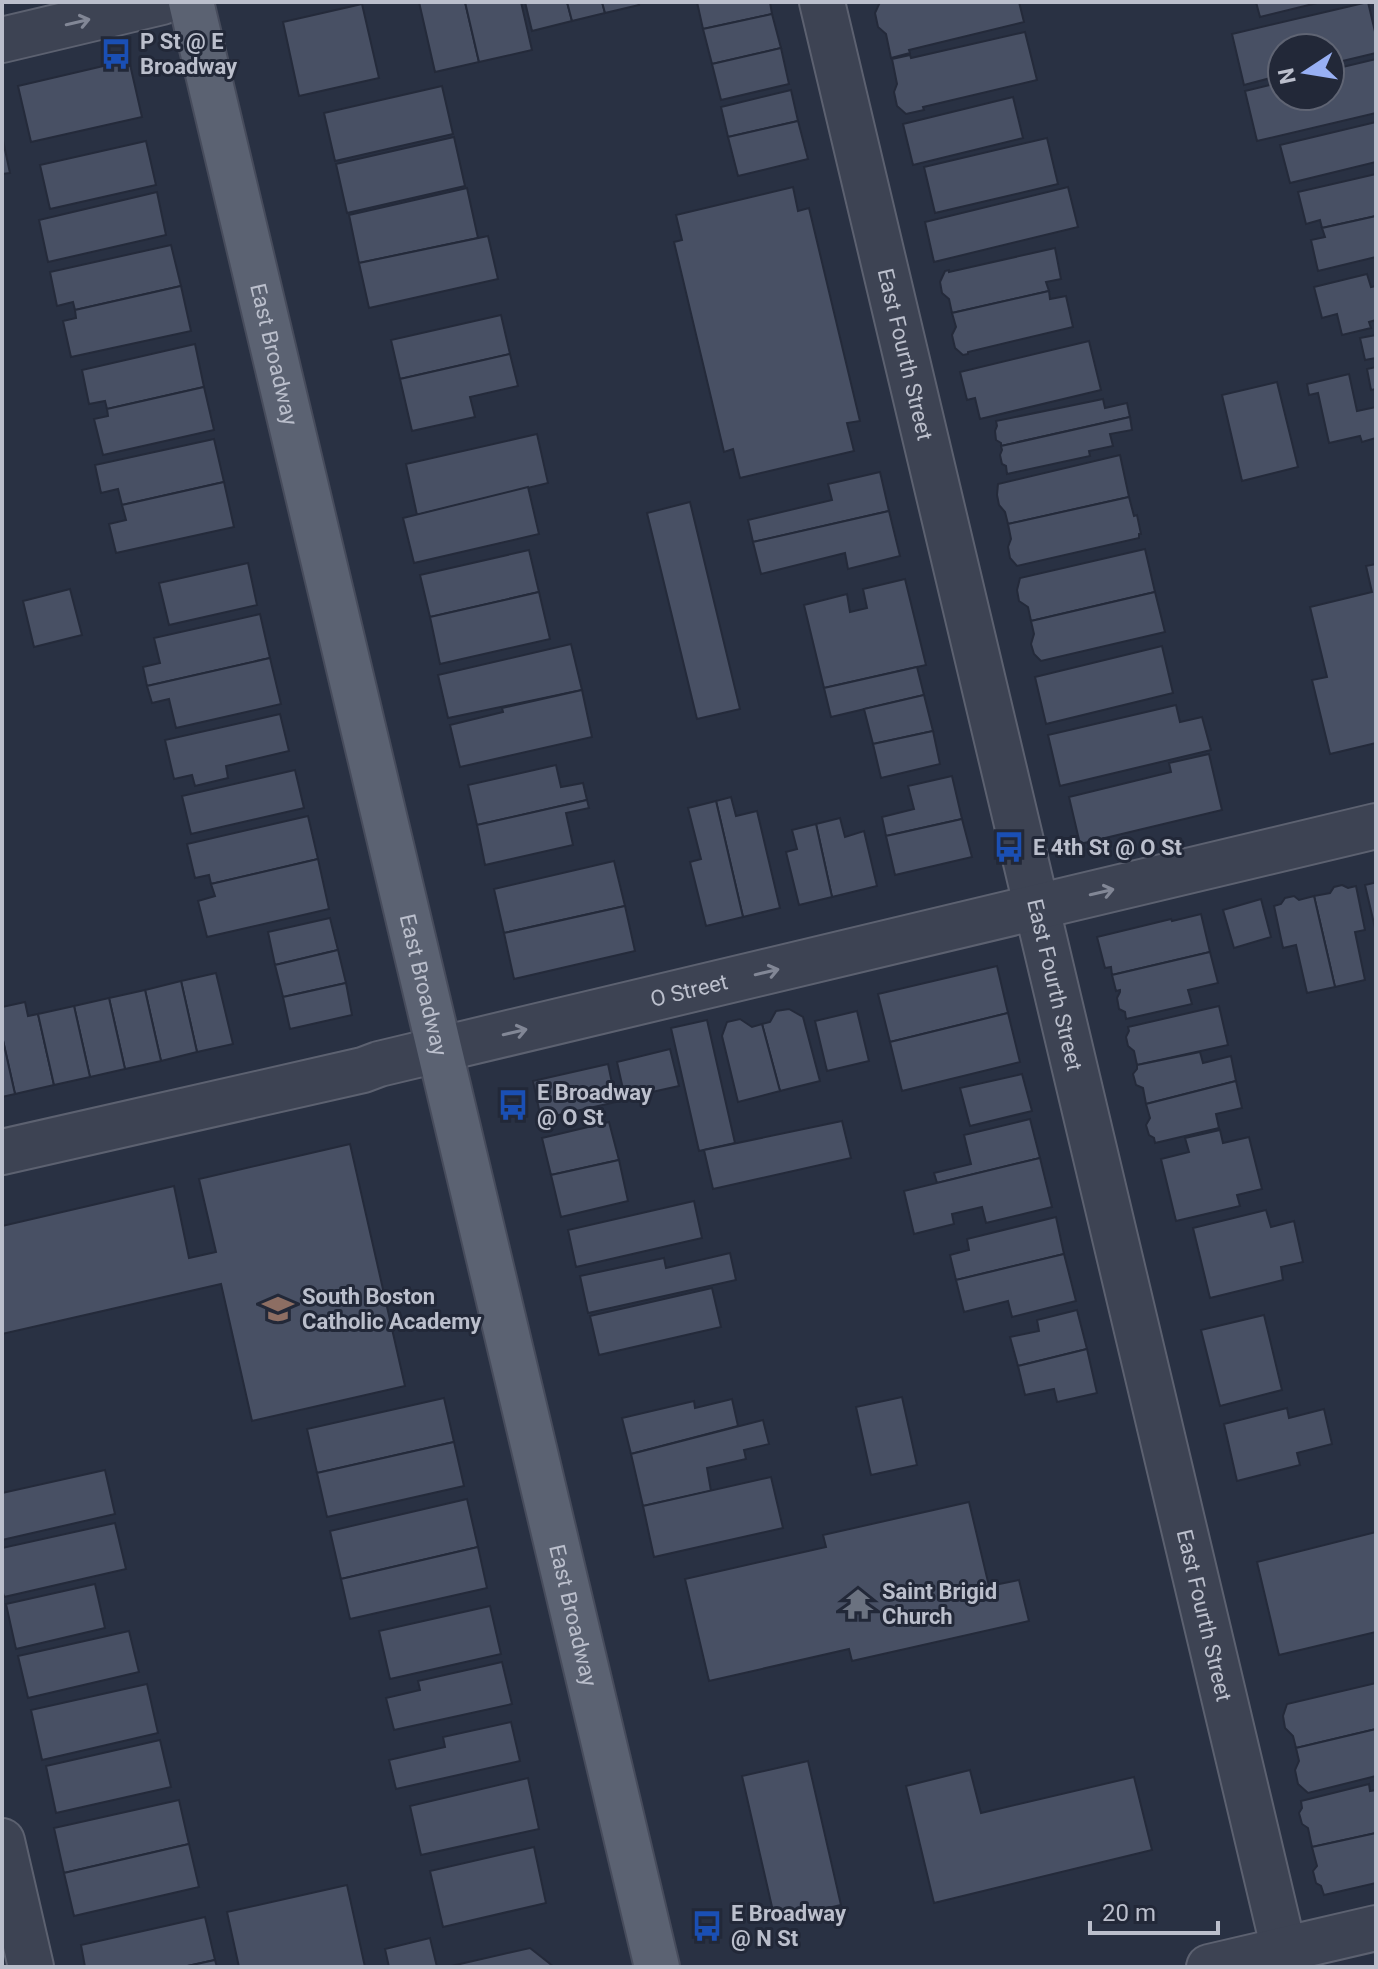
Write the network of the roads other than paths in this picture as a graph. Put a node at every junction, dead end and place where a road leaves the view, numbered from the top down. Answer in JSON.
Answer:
{"nodes":[{"id":1,"x":162,"y":2,"type":"edge"},
{"id":2,"x":191,"y":2,"type":"edge"},
{"id":3,"x":822,"y":2,"type":"edge"},
{"id":4,"x":2,"y":40,"type":"edge"},
{"id":5,"x":1376,"y":826,"type":"edge"},
{"id":6,"x":1037,"y":908,"type":"junction"},
{"id":7,"x":439,"y":1050,"type":"junction"},
{"id":8,"x":2,"y":1152,"type":"edge"},
{"id":9,"x":2,"y":1841,"type":"edge"},
{"id":10,"x":1376,"y":1928,"type":"edge"},
{"id":11,"x":1286,"y":1958,"type":"edge"},
{"id":12,"x":31,"y":1967,"type":"edge"},
{"id":13,"x":657,"y":1967,"type":"edge"},
{"id":14,"x":1209,"y":1967,"type":"edge"}],
"edges":[{"from":4,"to":1,"type":"street","one_way":true},
{"from":2,"to":7,"type":"main road","name":"East Broadway"},
{"from":3,"to":6,"type":"street","name":"East Fourth Street"},
{"from":6,"to":5,"type":"street","name":"O Street","one_way":true},
{"from":7,"to":6,"type":"street","name":"O Street","one_way":true},
{"from":6,"to":11,"type":"street","name":"East Fourth Street"},
{"from":7,"to":8,"type":"street","name":"O Street"},
{"from":7,"to":13,"type":"main road","name":"East Broadway"},
{"from":9,"to":12,"type":"street"},
{"from":10,"to":11,"type":"street"},
{"from":11,"to":14,"type":"street"}]}
